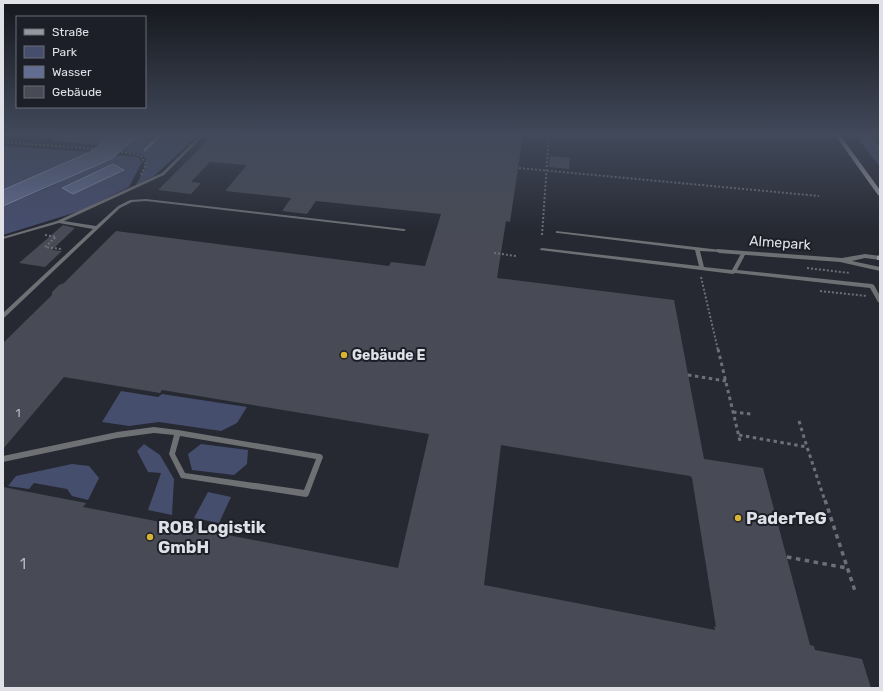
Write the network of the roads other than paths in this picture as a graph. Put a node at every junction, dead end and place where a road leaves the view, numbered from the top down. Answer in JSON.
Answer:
{"nodes":[{"id":1,"x":170,"y":167,"type":"edge"},
{"id":2,"x":861,"y":167,"type":"edge"},
{"id":3,"x":880,"y":194,"type":"edge"},
{"id":4,"x":59,"y":222,"type":"junction"},
{"id":5,"x":97,"y":228,"type":"junction"},
{"id":6,"x":404,"y":230,"type":"dead end"},
{"id":7,"x":558,"y":232,"type":"dead end"},
{"id":8,"x":3,"y":238,"type":"edge"},
{"id":9,"x":542,"y":249,"type":"dead end"},
{"id":10,"x":698,"y":249,"type":"junction"},
{"id":11,"x":719,"y":251,"type":"joint"},
{"id":12,"x":744,"y":253,"type":"junction"},
{"id":13,"x":880,"y":257,"type":"edge"},
{"id":14,"x":840,"y":260,"type":"junction"},
{"id":15,"x":702,"y":268,"type":"junction"},
{"id":16,"x":880,"y":269,"type":"edge"},
{"id":17,"x":733,"y":272,"type":"junction"},
{"id":18,"x":880,"y":301,"type":"edge"},
{"id":19,"x":3,"y":316,"type":"edge"},
{"id":20,"x":178,"y":433,"type":"junction"},
{"id":21,"x":3,"y":459,"type":"edge"}],
"edges":[{"from":1,"to":4,"type":"lane"},
{"from":2,"to":3,"type":"main road"},
{"from":4,"to":5,"type":"lane"},
{"from":4,"to":8,"type":"lane"},
{"from":5,"to":6,"type":"lane"},
{"from":5,"to":19,"type":"lane"},
{"from":7,"to":10,"type":"lane"},
{"from":9,"to":15,"type":"lane"},
{"from":10,"to":11,"type":"lane"},
{"from":10,"to":15,"type":"lane"},
{"from":11,"to":12,"type":"street","name":"Almepark"},
{"from":12,"to":14,"type":"street","name":"Almepark"},
{"from":12,"to":17,"type":"lane"},
{"from":13,"to":14,"type":"street","name":"Almepark"},
{"from":14,"to":16,"type":"street","name":"Almepark"},
{"from":15,"to":17,"type":"lane"},
{"from":17,"to":18,"type":"lane"},
{"from":20,"to":20,"type":"lane"},
{"from":20,"to":21,"type":"lane"}]}
